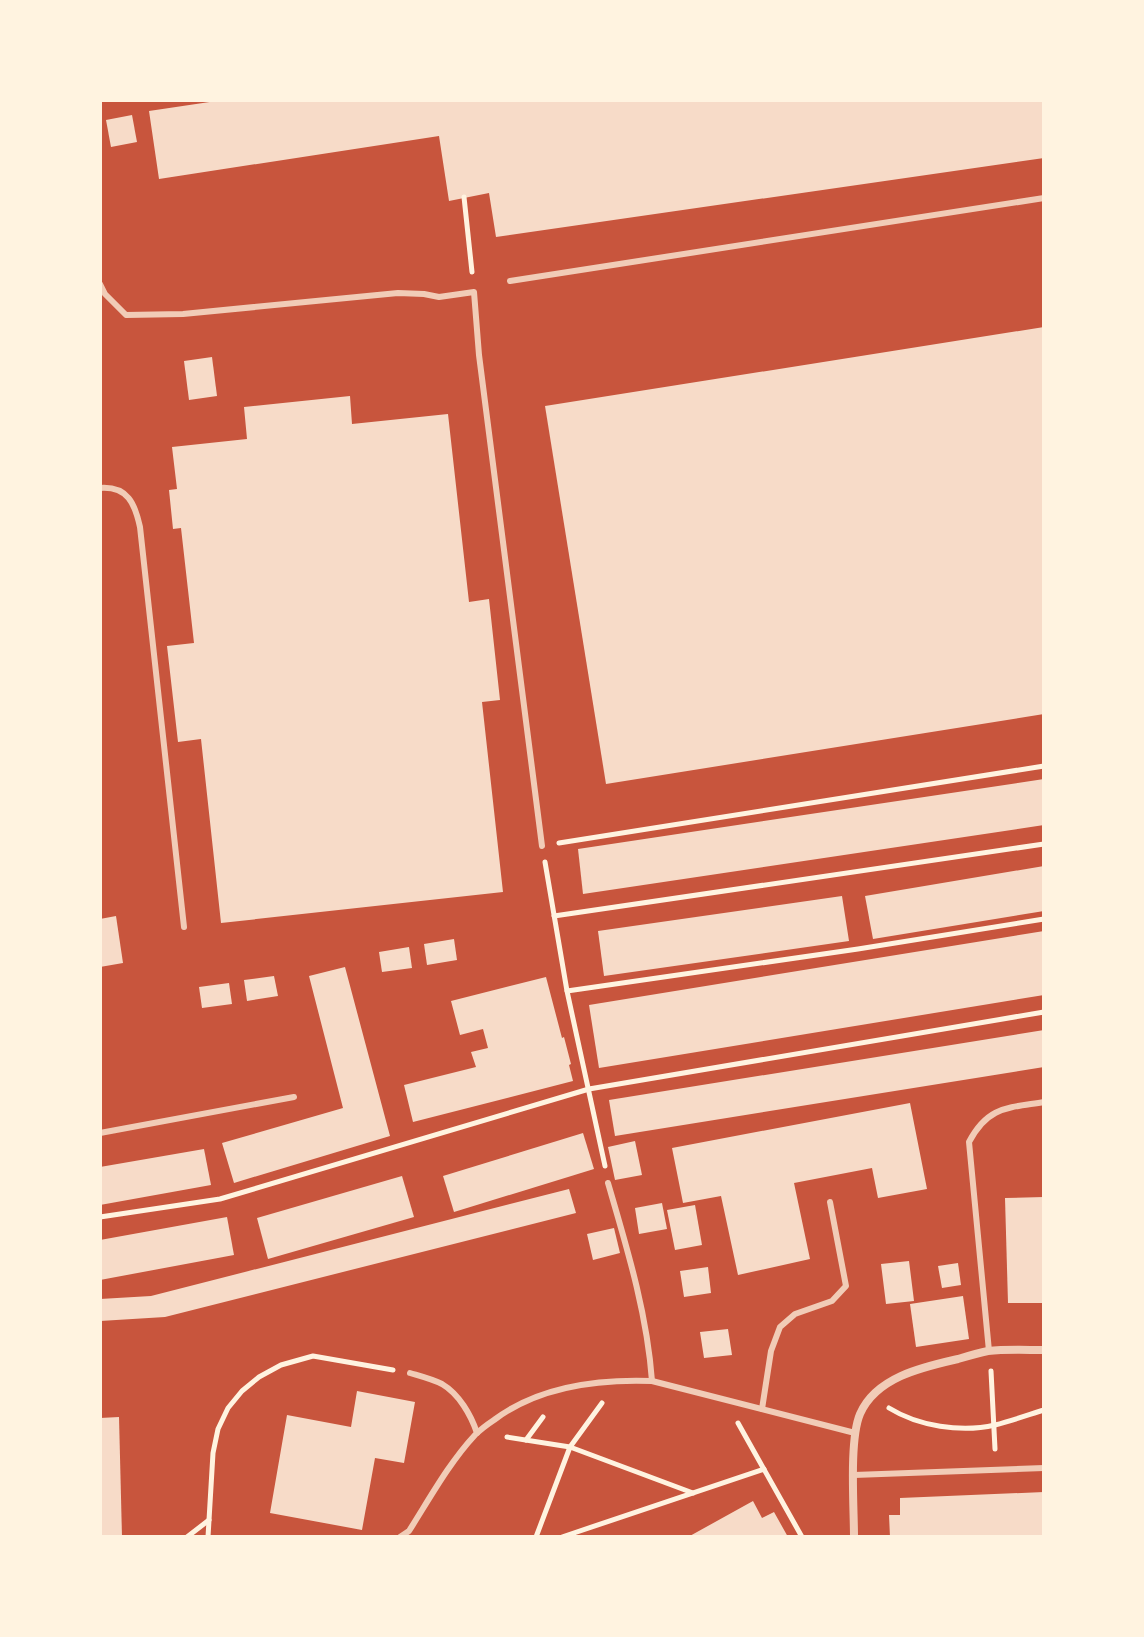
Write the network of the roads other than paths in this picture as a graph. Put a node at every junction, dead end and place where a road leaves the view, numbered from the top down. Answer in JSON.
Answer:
{"nodes":[{"id":1,"x":1044,"y":198,"type":"edge"},
{"id":2,"x":510,"y":281,"type":"dead end"},
{"id":3,"x":100,"y":284,"type":"edge"},
{"id":4,"x":100,"y":488,"type":"edge"},
{"id":5,"x":542,"y":846,"type":"road end"},
{"id":6,"x":184,"y":927,"type":"dead end"},
{"id":7,"x":294,"y":1097,"type":"dead end"},
{"id":8,"x":1044,"y":1102,"type":"edge"},
{"id":9,"x":100,"y":1133,"type":"edge"},
{"id":10,"x":608,"y":1183,"type":"road end"},
{"id":11,"x":830,"y":1202,"type":"dead end"},
{"id":12,"x":1044,"y":1350,"type":"edge"},
{"id":13,"x":989,"y":1351,"type":"junction"},
{"id":14,"x":410,"y":1373,"type":"road end"},
{"id":15,"x":652,"y":1381,"type":"junction"},
{"id":16,"x":762,"y":1409,"type":"junction"},
{"id":17,"x":477,"y":1433,"type":"junction"},
{"id":18,"x":855,"y":1433,"type":"junction"},
{"id":19,"x":1044,"y":1468,"type":"edge"},
{"id":20,"x":854,"y":1475,"type":"junction"},
{"id":21,"x":400,"y":1537,"type":"edge"},
{"id":22,"x":854,"y":1537,"type":"edge"}],
"edges":[{"from":1,"to":2,"type":"lane"},
{"from":3,"to":5,"type":"lane"},
{"from":4,"to":6,"type":"lane"},
{"from":7,"to":9,"type":"lane"},
{"from":8,"to":13,"type":"lane"},
{"from":10,"to":15,"type":"lane"},
{"from":11,"to":16,"type":"lane"},
{"from":12,"to":13,"type":"street"},
{"from":13,"to":18,"type":"street"},
{"from":14,"to":17,"type":"lane"},
{"from":15,"to":16,"type":"lane"},
{"from":15,"to":17,"type":"lane"},
{"from":16,"to":18,"type":"lane"},
{"from":17,"to":21,"type":"lane"},
{"from":18,"to":20,"type":"street"},
{"from":19,"to":20,"type":"lane"},
{"from":20,"to":22,"type":"street"}]}
